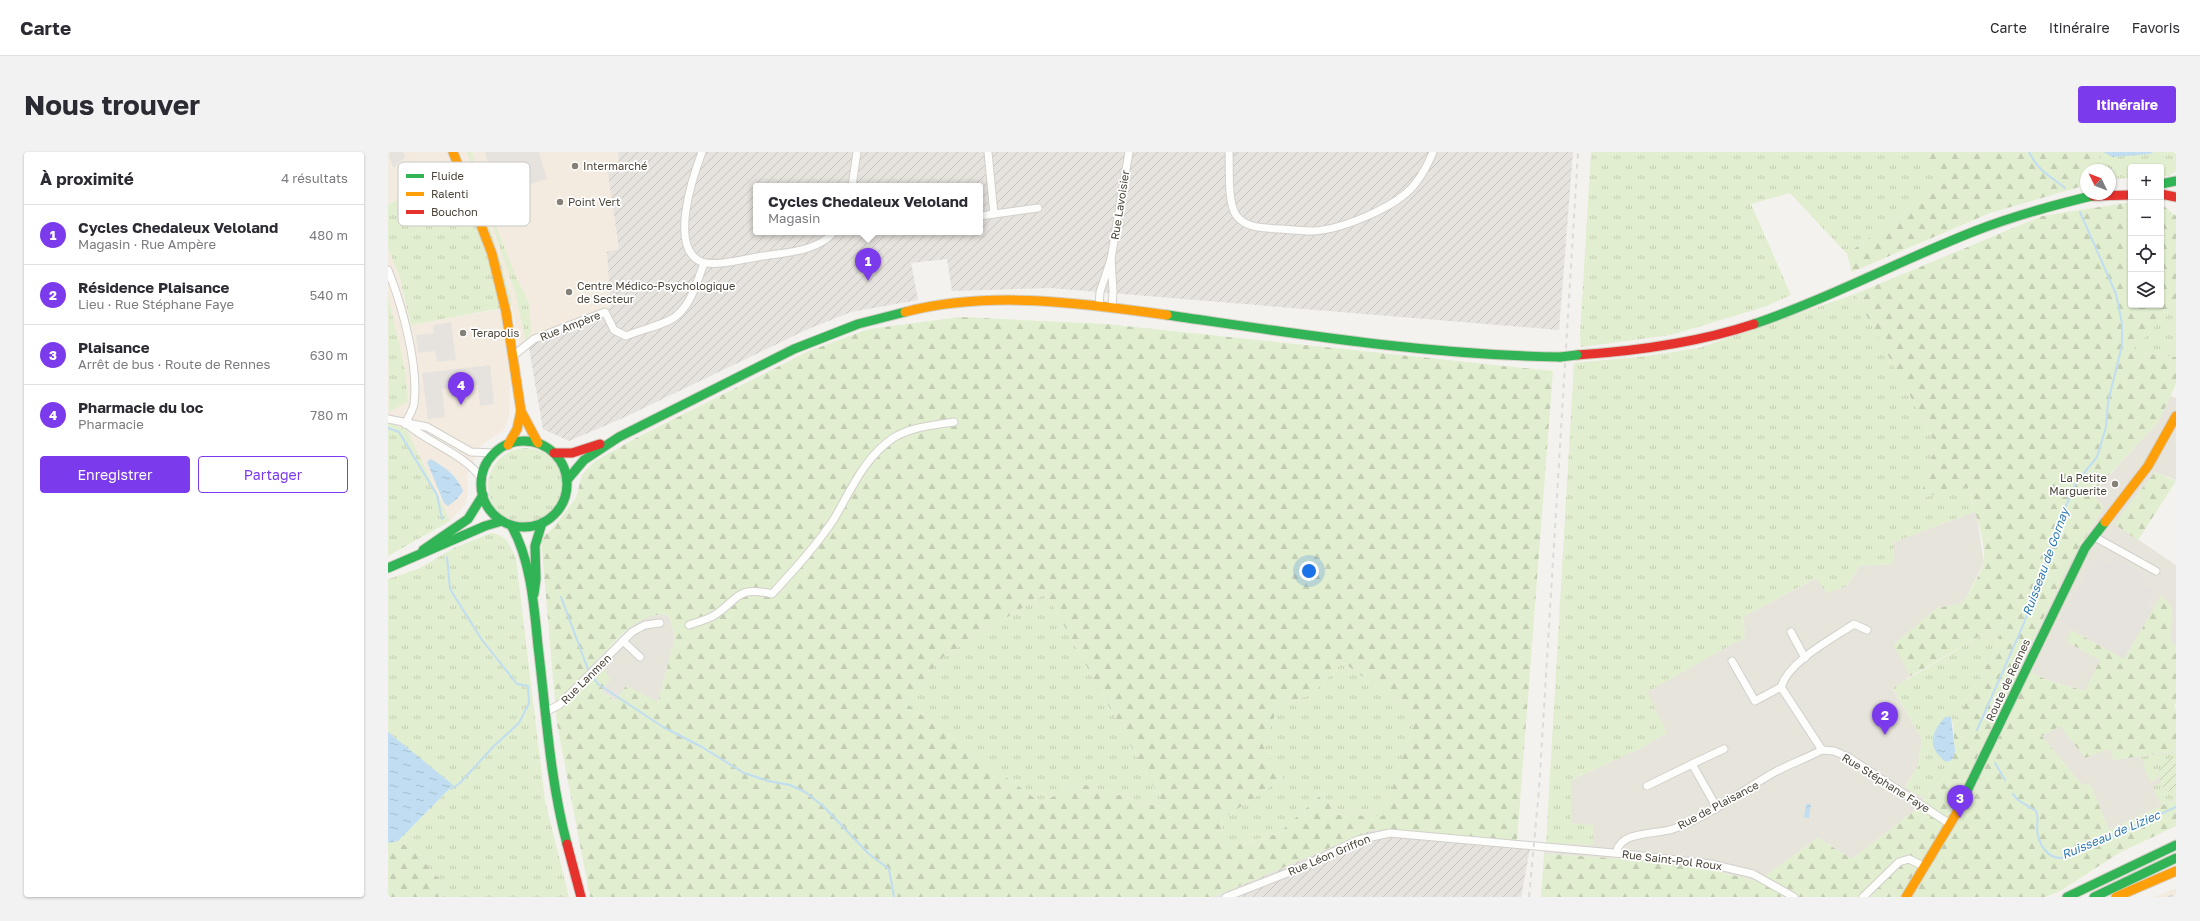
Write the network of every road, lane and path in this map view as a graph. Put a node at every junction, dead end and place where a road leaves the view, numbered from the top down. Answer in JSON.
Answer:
{"nodes":[{"id":1,"x":453,"y":152,"type":"edge"},
{"id":2,"x":702,"y":152,"type":"edge"},
{"id":3,"x":857,"y":152,"type":"edge"},
{"id":4,"x":988,"y":152,"type":"edge"},
{"id":5,"x":1129,"y":152,"type":"edge"},
{"id":6,"x":1229,"y":152,"type":"edge"},
{"id":7,"x":1432,"y":152,"type":"edge"},
{"id":8,"x":457,"y":162,"type":"edge"},
{"id":9,"x":2176,"y":181,"type":"edge"},
{"id":10,"x":852,"y":183,"type":"edge"},
{"id":11,"x":2164,"y":183,"type":"edge"},
{"id":12,"x":2128,"y":189,"type":"edge"},
{"id":13,"x":2116,"y":191,"type":"edge"},
{"id":14,"x":2128,"y":194,"type":"edge"},
{"id":15,"x":2116,"y":195,"type":"edge"},
{"id":16,"x":2164,"y":195,"type":"edge"},
{"id":17,"x":2176,"y":197,"type":"edge"},
{"id":18,"x":2080,"y":198,"type":"edge"},
{"id":19,"x":1038,"y":208,"type":"dead end"},
{"id":20,"x":994,"y":214,"type":"junction"},
{"id":21,"x":983,"y":216,"type":"edge"},
{"id":22,"x":481,"y":226,"type":"edge"},
{"id":23,"x":830,"y":235,"type":"edge"},
{"id":24,"x":1111,"y":259,"type":"junction"},
{"id":25,"x":704,"y":263,"type":"junction"},
{"id":26,"x":388,"y":270,"type":"edge"},
{"id":27,"x":1099,"y":307,"type":"junction"},
{"id":28,"x":1112,"y":308,"type":"junction"},
{"id":29,"x":513,"y":356,"type":"junction"},
{"id":30,"x":521,"y":411,"type":"junction"},
{"id":31,"x":2175,"y":418,"type":"edge"},
{"id":32,"x":388,"y":419,"type":"edge"},
{"id":33,"x":954,"y":422,"type":"dead end"},
{"id":34,"x":407,"y":424,"type":"junction"},
{"id":35,"x":619,"y":437,"type":"junction"},
{"id":36,"x":538,"y":443,"type":"junction"},
{"id":37,"x":508,"y":444,"type":"junction"},
{"id":38,"x":495,"y":453,"type":"junction"},
{"id":39,"x":554,"y":453,"type":"junction"},
{"id":40,"x":482,"y":479,"type":"junction"},
{"id":41,"x":567,"y":480,"type":"junction"},
{"id":42,"x":483,"y":495,"type":"junction"},
{"id":43,"x":499,"y":519,"type":"junction"},
{"id":44,"x":542,"y":524,"type":"junction"},
{"id":45,"x":512,"y":525,"type":"junction"},
{"id":46,"x":2094,"y":536,"type":"junction"},
{"id":47,"x":418,"y":554,"type":"junction"},
{"id":48,"x":388,"y":568,"type":"edge"},
{"id":49,"x":2156,"y":571,"type":"dead end"},
{"id":50,"x":533,"y":600,"type":"junction"},
{"id":51,"x":660,"y":623,"type":"dead end"},
{"id":52,"x":689,"y":625,"type":"dead end"},
{"id":53,"x":1867,"y":630,"type":"dead end"},
{"id":54,"x":1791,"y":632,"type":"dead end"},
{"id":55,"x":623,"y":641,"type":"junction"},
{"id":56,"x":640,"y":657,"type":"dead end"},
{"id":57,"x":1805,"y":658,"type":"junction"},
{"id":58,"x":1732,"y":661,"type":"dead end"},
{"id":59,"x":1781,"y":687,"type":"junction"},
{"id":60,"x":545,"y":712,"type":"junction"},
{"id":61,"x":1724,"y":749,"type":"dead end"},
{"id":62,"x":1822,"y":750,"type":"junction"},
{"id":63,"x":1692,"y":764,"type":"junction"},
{"id":64,"x":1647,"y":786,"type":"dead end"},
{"id":65,"x":1717,"y":808,"type":"junction"},
{"id":66,"x":1950,"y":824,"type":"junction"},
{"id":67,"x":2176,"y":845,"type":"edge"},
{"id":68,"x":1543,"y":848,"type":"joint"},
{"id":69,"x":1616,"y":854,"type":"junction"},
{"id":70,"x":2176,"y":858,"type":"edge"},
{"id":71,"x":1925,"y":867,"type":"junction"},
{"id":72,"x":2176,"y":871,"type":"edge"},
{"id":73,"x":581,"y":897,"type":"edge"},
{"id":74,"x":1226,"y":897,"type":"edge"},
{"id":75,"x":1794,"y":897,"type":"edge"},
{"id":76,"x":1863,"y":897,"type":"edge"},
{"id":77,"x":1906,"y":897,"type":"edge"},
{"id":78,"x":2066,"y":897,"type":"edge"},
{"id":79,"x":2094,"y":897,"type":"edge"},
{"id":80,"x":2116,"y":897,"type":"edge"}],
"edges":[{"from":1,"to":8,"type":"main road"},
{"from":2,"to":25,"type":"street"},
{"from":3,"to":10,"type":"street"},
{"from":4,"to":20,"type":"street"},
{"from":5,"to":24,"type":"street","name":"Rue Lavoisier"},
{"from":6,"to":7,"type":"street"},
{"from":9,"to":11,"type":"main road"},
{"from":12,"to":13,"type":"main road"},
{"from":14,"to":15,"type":"main road"},
{"from":16,"to":17,"type":"main road"},
{"from":18,"to":28,"type":"main road","bridge":true},
{"from":19,"to":20,"type":"street"},
{"from":20,"to":21,"type":"street"},
{"from":22,"to":29,"type":"main road"},
{"from":23,"to":25,"type":"street"},
{"from":24,"to":27,"type":"street","name":"Rue Lavoisier"},
{"from":24,"to":28,"type":"street","name":"Rue Lavoisier"},
{"from":25,"to":29,"type":"street","name":"Rue Ampère"},
{"from":26,"to":34,"type":"street"},
{"from":27,"to":28,"type":"main road"},
{"from":27,"to":35,"type":"main road"},
{"from":29,"to":30,"type":"main road"},
{"from":30,"to":36,"type":"main road"},
{"from":30,"to":37,"type":"main road"},
{"from":31,"to":46,"type":"main road","name":"Route de Rennes"},
{"from":32,"to":34,"type":"street"},
{"from":33,"to":52,"type":"street"},
{"from":34,"to":38,"type":"street"},
{"from":34,"to":40,"type":"street"},
{"from":35,"to":39,"type":"main road"},
{"from":35,"to":41,"type":"main road"},
{"from":36,"to":37,"type":"main road"},
{"from":36,"to":39,"type":"main road"},
{"from":37,"to":38,"type":"main road"},
{"from":38,"to":40,"type":"main road"},
{"from":39,"to":41,"type":"main road"},
{"from":40,"to":42,"type":"main road"},
{"from":41,"to":44,"type":"main road"},
{"from":42,"to":43,"type":"main road"},
{"from":42,"to":47,"type":"main road"},
{"from":43,"to":45,"type":"main road"},
{"from":43,"to":47,"type":"main road"},
{"from":44,"to":45,"type":"main road"},
{"from":44,"to":50,"type":"main road"},
{"from":45,"to":50,"type":"main road"},
{"from":46,"to":49,"type":"street"},
{"from":46,"to":66,"type":"main road","name":"Route de Rennes"},
{"from":47,"to":48,"type":"main road"},
{"from":50,"to":60,"type":"main road"},
{"from":51,"to":55,"type":"street","name":"Rue Lanmen"},
{"from":53,"to":57,"type":"street"},
{"from":54,"to":57,"type":"street"},
{"from":55,"to":56,"type":"street"},
{"from":55,"to":60,"type":"street","name":"Rue Lanmen"},
{"from":57,"to":59,"type":"street"},
{"from":58,"to":59,"type":"street"},
{"from":59,"to":62,"type":"street"},
{"from":60,"to":73,"type":"main road"},
{"from":61,"to":63,"type":"street"},
{"from":62,"to":65,"type":"street","name":"Rue de Plaisance"},
{"from":62,"to":66,"type":"street","name":"Rue Stéphane Faye"},
{"from":63,"to":64,"type":"street"},
{"from":63,"to":65,"type":"street"},
{"from":65,"to":69,"type":"street","name":"Rue de Plaisance"},
{"from":66,"to":71,"type":"main road","name":"Route de Rennes"},
{"from":67,"to":78,"type":"main road"},
{"from":68,"to":69,"type":"street","name":"Rue Saint-Pol Roux"},
{"from":68,"to":74,"type":"street","name":"Rue Léon Griffon"},
{"from":69,"to":75,"type":"street","name":"Rue Saint-Pol Roux"},
{"from":70,"to":79,"type":"main road"},
{"from":71,"to":76,"type":"street"},
{"from":71,"to":77,"type":"main road","name":"Route de Rennes"},
{"from":72,"to":80,"type":"main road"}]}
